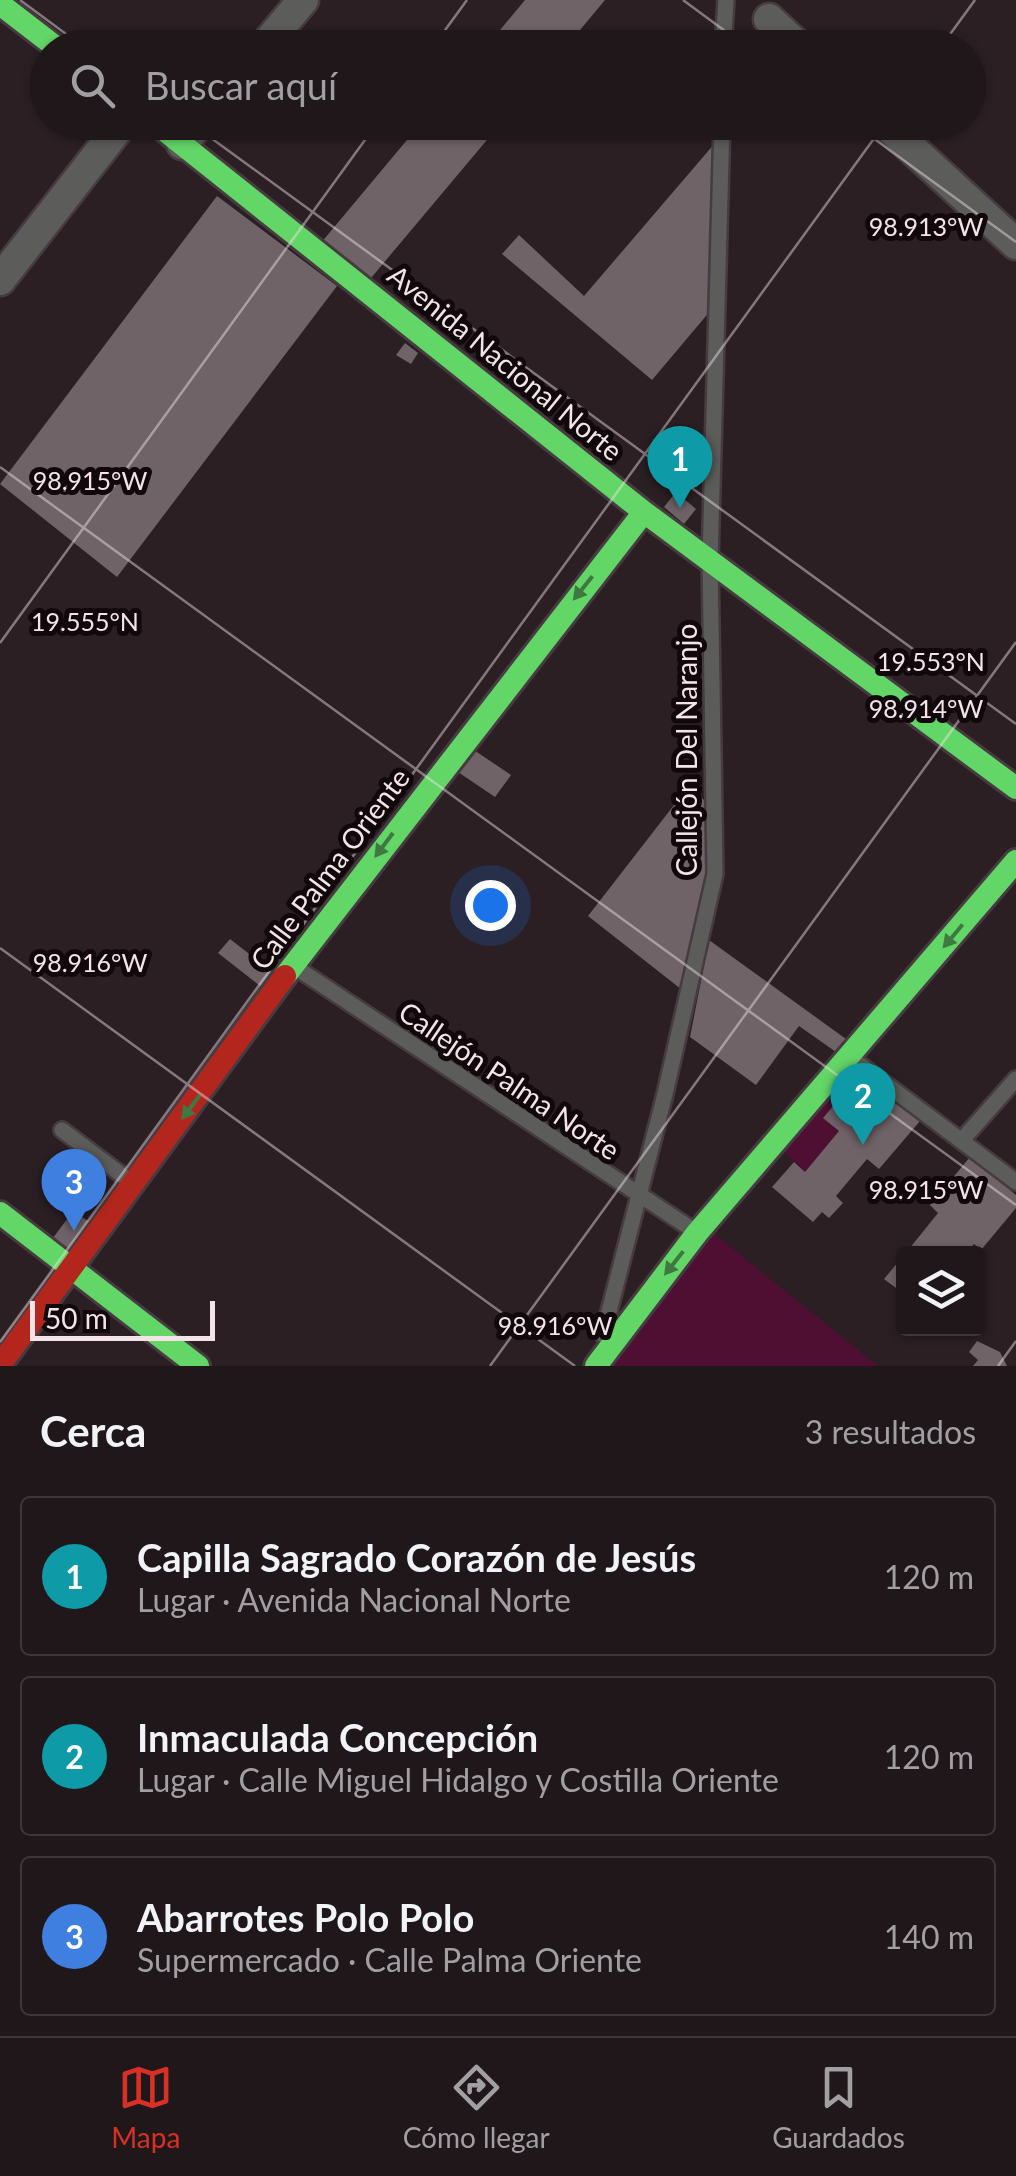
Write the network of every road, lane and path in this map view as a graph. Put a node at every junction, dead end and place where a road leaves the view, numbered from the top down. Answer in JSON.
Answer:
{"nodes":[{"id":1,"x":303,"y":0,"type":"edge"},
{"id":2,"x":726,"y":0,"type":"edge"},
{"id":3,"x":0,"y":4,"type":"edge"},
{"id":4,"x":769,"y":19,"type":"dead end"},
{"id":5,"x":34,"y":30,"type":"edge"},
{"id":6,"x":279,"y":30,"type":"edge"},
{"id":7,"x":725,"y":30,"type":"edge"},
{"id":8,"x":781,"y":30,"type":"edge"},
{"id":9,"x":109,"y":140,"type":"edge"},
{"id":10,"x":199,"y":140,"type":"edge"},
{"id":11,"x":722,"y":140,"type":"edge"},
{"id":12,"x":903,"y":140,"type":"edge"},
{"id":13,"x":1016,"y":244,"type":"edge"},
{"id":14,"x":0,"y":280,"type":"edge"},
{"id":15,"x":644,"y":512,"type":"junction"},
{"id":16,"x":710,"y":562,"type":"junction"},
{"id":17,"x":1016,"y":788,"type":"edge"},
{"id":18,"x":1016,"y":861,"type":"edge"},
{"id":19,"x":295,"y":968,"type":"junction"},
{"id":20,"x":850,"y":1058,"type":"junction"},
{"id":21,"x":1016,"y":1080,"type":"edge"},
{"id":22,"x":62,"y":1130,"type":"dead end"},
{"id":23,"x":962,"y":1140,"type":"junction"},
{"id":24,"x":1016,"y":1182,"type":"edge"},
{"id":25,"x":134,"y":1184,"type":"junction"},
{"id":26,"x":636,"y":1196,"type":"junction"},
{"id":27,"x":0,"y":1213,"type":"edge"},
{"id":28,"x":697,"y":1233,"type":"junction"},
{"id":29,"x":73,"y":1269,"type":"junction"},
{"id":30,"x":0,"y":1365,"type":"edge"},
{"id":31,"x":596,"y":1365,"type":"edge"},
{"id":32,"x":198,"y":1366,"type":"edge"}],
"edges":[{"from":1,"to":6,"type":"street"},
{"from":2,"to":7,"type":"lane"},
{"from":3,"to":5,"type":"street"},
{"from":4,"to":8,"type":"street"},
{"from":9,"to":14,"type":"street"},
{"from":10,"to":15,"type":"street","name":"Avenida Nacional Norte"},
{"from":11,"to":16,"type":"lane","name":"Callejón Del Naranjo"},
{"from":12,"to":13,"type":"street"},
{"from":15,"to":16,"type":"street","name":"Avenida Nacional Norte"},
{"from":15,"to":19,"type":"street","name":"Calle Palma Oriente","one_way":true},
{"from":16,"to":17,"type":"street","name":"Avenida Nacional Norte"},
{"from":16,"to":26,"type":"lane","name":"Callejón Del Naranjo"},
{"from":18,"to":20,"type":"street","one_way":true},
{"from":19,"to":25,"type":"street","name":"Calle Palma Oriente","one_way":true},
{"from":19,"to":26,"type":"lane","name":"Callejón Palma Norte"},
{"from":20,"to":23,"type":"lane"},
{"from":20,"to":28,"type":"street"},
{"from":21,"to":23,"type":"lane"},
{"from":22,"to":25,"type":"lane"},
{"from":23,"to":24,"type":"lane"},
{"from":25,"to":29,"type":"street","name":"Calle Palma Oriente"},
{"from":26,"to":28,"type":"lane","name":"Callejón Palma Norte"},
{"from":26,"to":31,"type":"lane","name":"Callejón Del Naranjo"},
{"from":27,"to":29,"type":"street"},
{"from":28,"to":31,"type":"street","one_way":true},
{"from":29,"to":30,"type":"street","name":"Calle Palma Oriente"},
{"from":29,"to":32,"type":"street"}]}
